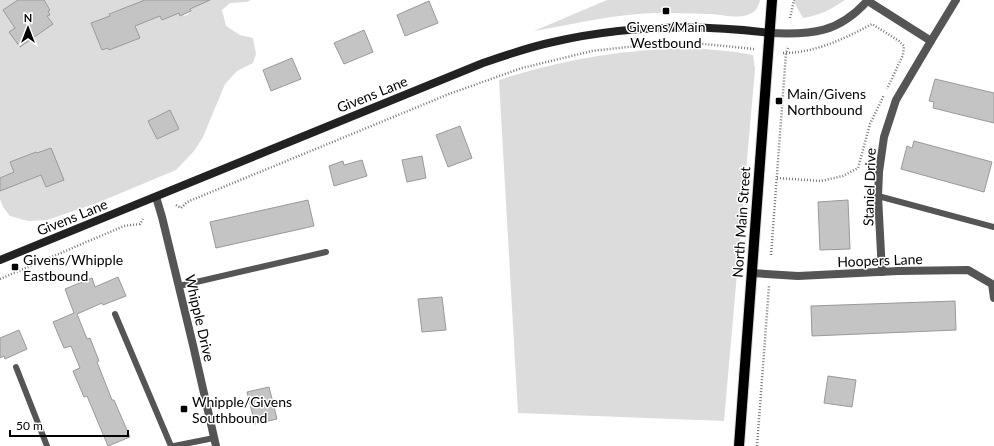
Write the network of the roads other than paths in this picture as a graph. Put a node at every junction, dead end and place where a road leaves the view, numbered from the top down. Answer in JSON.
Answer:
{"nodes":[{"id":1,"x":772,"y":0,"type":"edge"},
{"id":2,"x":868,"y":0,"type":"edge"},
{"id":3,"x":956,"y":0,"type":"edge"},
{"id":4,"x":770,"y":33,"type":"junction"},
{"id":5,"x":931,"y":41,"type":"junction"},
{"id":6,"x":878,"y":196,"type":"junction"},
{"id":7,"x":156,"y":197,"type":"junction"},
{"id":8,"x":994,"y":227,"type":"edge"},
{"id":9,"x":326,"y":252,"type":"dead end"},
{"id":10,"x":0,"y":260,"type":"edge"},
{"id":11,"x":882,"y":272,"type":"junction"},
{"id":12,"x":751,"y":273,"type":"junction"},
{"id":13,"x":179,"y":286,"type":"junction"},
{"id":14,"x":994,"y":298,"type":"edge"},
{"id":15,"x":115,"y":314,"type":"dead end"},
{"id":16,"x":16,"y":367,"type":"dead end"},
{"id":17,"x":215,"y":442,"type":"edge"},
{"id":18,"x":47,"y":446,"type":"edge"},
{"id":19,"x":172,"y":446,"type":"edge"},
{"id":20,"x":739,"y":446,"type":"edge"}],
"edges":[{"from":1,"to":4,"type":"main road","name":"North Main Street"},
{"from":2,"to":4,"type":"street"},
{"from":2,"to":5,"type":"street"},
{"from":3,"to":5,"type":"street","name":"Staniel Drive"},
{"from":4,"to":7,"type":"street","name":"Givens Lane"},
{"from":4,"to":12,"type":"main road","name":"North Main Street"},
{"from":5,"to":6,"type":"street","name":"Staniel Drive"},
{"from":6,"to":8,"type":"lane"},
{"from":6,"to":11,"type":"street","name":"Staniel Drive"},
{"from":7,"to":10,"type":"street","name":"Givens Lane"},
{"from":7,"to":13,"type":"street","name":"Whipple Drive"},
{"from":9,"to":13,"type":"lane"},
{"from":11,"to":12,"type":"street","name":"Hoopers Lane"},
{"from":11,"to":14,"type":"street","name":"Hoopers Lane"},
{"from":12,"to":20,"type":"main road","name":"North Main Street"},
{"from":13,"to":17,"type":"street","name":"Whipple Drive"},
{"from":15,"to":19,"type":"lane"},
{"from":16,"to":18,"type":"lane"},
{"from":17,"to":19,"type":"lane"}]}
